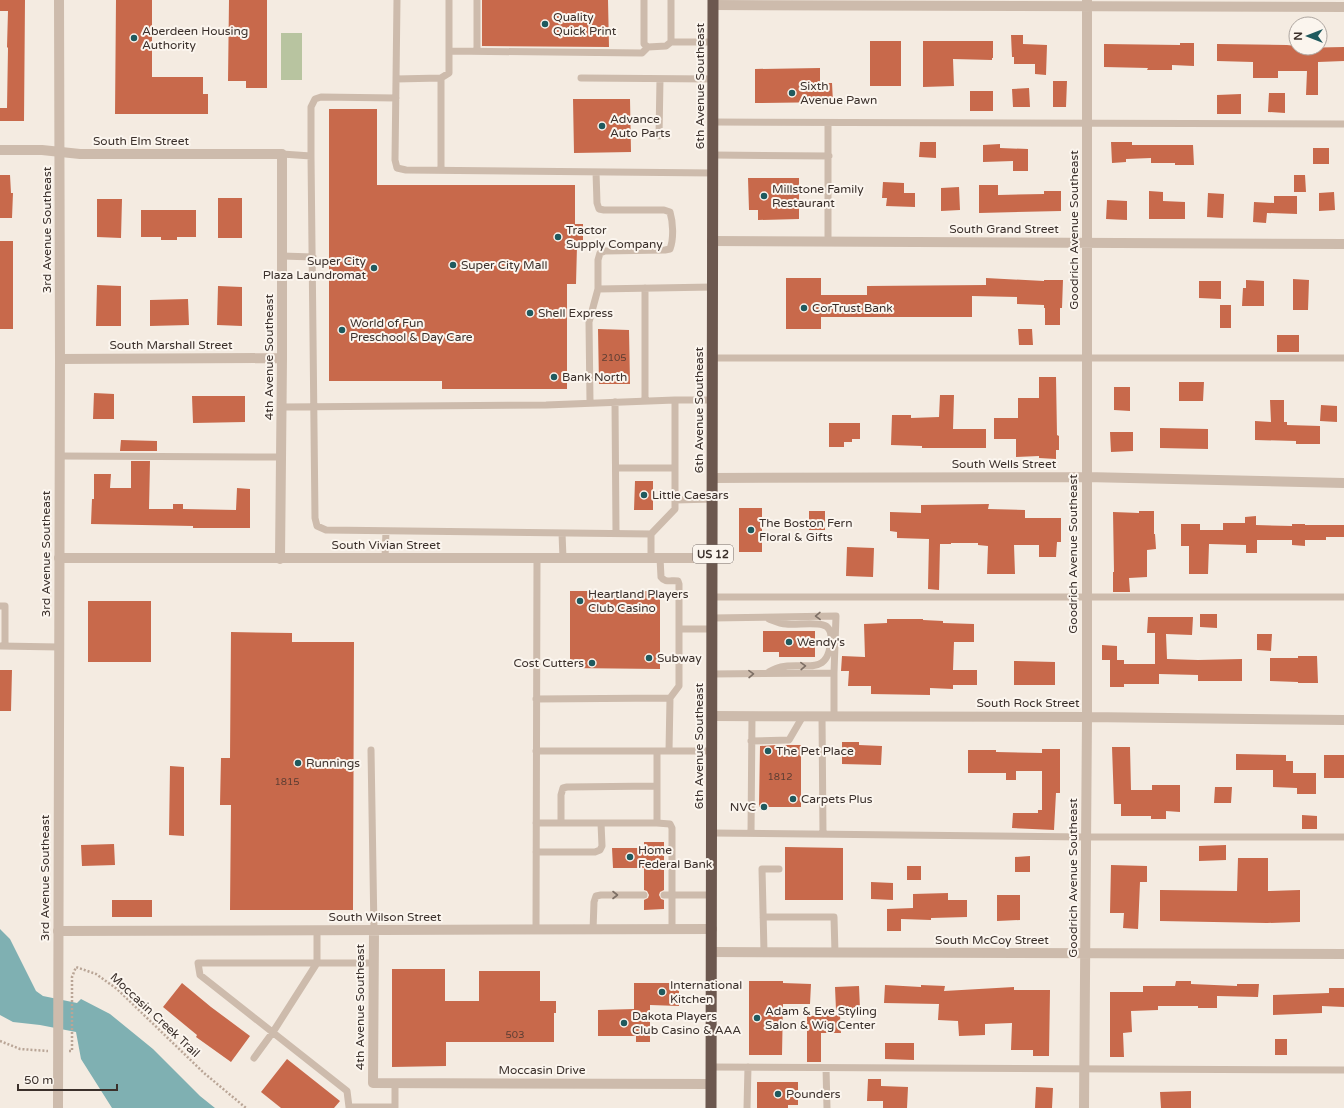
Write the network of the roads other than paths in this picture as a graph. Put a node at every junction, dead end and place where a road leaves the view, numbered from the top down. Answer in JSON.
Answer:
{"nodes":[{"id":1,"x":59,"y":0,"type":"edge"},
{"id":2,"x":396,"y":0,"type":"edge"},
{"id":3,"x":449,"y":0,"type":"edge"},
{"id":4,"x":477,"y":0,"type":"edge"},
{"id":5,"x":644,"y":0,"type":"edge"},
{"id":6,"x":671,"y":0,"type":"edge"},
{"id":7,"x":713,"y":2,"type":"edge"},
{"id":8,"x":1087,"y":3,"type":"edge"},
{"id":9,"x":1344,"y":7,"type":"edge"},
{"id":10,"x":671,"y":42,"type":"junction"},
{"id":11,"x":713,"y":42,"type":"junction"},
{"id":12,"x":648,"y":47,"type":"junction"},
{"id":13,"x":449,"y":51,"type":"junction"},
{"id":14,"x":477,"y":51,"type":"junction"},
{"id":15,"x":441,"y":78,"type":"junction"},
{"id":16,"x":581,"y":78,"type":"dead end"},
{"id":17,"x":396,"y":79,"type":"junction"},
{"id":18,"x":660,"y":79,"type":"junction"},
{"id":19,"x":713,"y":79,"type":"junction"},
{"id":20,"x":396,"y":98,"type":"junction"},
{"id":21,"x":713,"y":122,"type":"junction"},
{"id":22,"x":828,"y":122,"type":"junction"},
{"id":23,"x":1088,"y":123,"type":"junction"},
{"id":24,"x":1344,"y":124,"type":"edge"},
{"id":25,"x":659,"y":136,"type":"dead end"},
{"id":26,"x":0,"y":150,"type":"edge"},
{"id":27,"x":60,"y":152,"type":"junction"},
{"id":28,"x":282,"y":154,"type":"junction"},
{"id":29,"x":713,"y":155,"type":"junction"},
{"id":30,"x":312,"y":156,"type":"junction"},
{"id":31,"x":829,"y":156,"type":"junction"},
{"id":32,"x":441,"y":170,"type":"junction"},
{"id":33,"x":596,"y":172,"type":"junction"},
{"id":34,"x":713,"y":173,"type":"junction"},
{"id":35,"x":712,"y":241,"type":"junction"},
{"id":36,"x":828,"y":241,"type":"junction"},
{"id":37,"x":1087,"y":242,"type":"junction"},
{"id":38,"x":1344,"y":244,"type":"edge"},
{"id":39,"x":282,"y":256,"type":"junction"},
{"id":40,"x":313,"y":257,"type":"junction"},
{"id":41,"x":713,"y":287,"type":"junction"},
{"id":42,"x":645,"y":288,"type":"junction"},
{"id":43,"x":598,"y":289,"type":"junction"},
{"id":44,"x":282,"y":358,"type":"junction"},
{"id":45,"x":712,"y":358,"type":"junction"},
{"id":46,"x":1086,"y":358,"type":"junction"},
{"id":47,"x":1344,"y":358,"type":"edge"},
{"id":48,"x":60,"y":359,"type":"junction"},
{"id":49,"x":645,"y":400,"type":"junction"},
{"id":50,"x":675,"y":400,"type":"junction"},
{"id":51,"x":712,"y":400,"type":"junction"},
{"id":52,"x":590,"y":402,"type":"junction"},
{"id":53,"x":616,"y":402,"type":"junction"},
{"id":54,"x":282,"y":407,"type":"junction"},
{"id":55,"x":315,"y":407,"type":"junction"},
{"id":56,"x":60,"y":456,"type":"junction"},
{"id":57,"x":281,"y":457,"type":"junction"},
{"id":58,"x":616,"y":468,"type":"junction"},
{"id":59,"x":676,"y":468,"type":"junction"},
{"id":60,"x":1086,"y":477,"type":"junction"},
{"id":61,"x":713,"y":478,"type":"junction"},
{"id":62,"x":1344,"y":484,"type":"edge"},
{"id":63,"x":713,"y":499,"type":"junction"},
{"id":64,"x":676,"y":500,"type":"junction"},
{"id":65,"x":386,"y":531,"type":"junction"},
{"id":66,"x":562,"y":533,"type":"junction"},
{"id":67,"x":616,"y":533,"type":"junction"},
{"id":68,"x":651,"y":534,"type":"junction"},
{"id":69,"x":59,"y":558,"type":"junction"},
{"id":70,"x":385,"y":558,"type":"junction"},
{"id":71,"x":537,"y":558,"type":"junction"},
{"id":72,"x":563,"y":558,"type":"junction"},
{"id":73,"x":656,"y":558,"type":"junction"},
{"id":74,"x":713,"y":558,"type":"junction"},
{"id":75,"x":280,"y":559,"type":"junction"},
{"id":76,"x":712,"y":597,"type":"junction"},
{"id":77,"x":1344,"y":597,"type":"edge"},
{"id":78,"x":1086,"y":598,"type":"junction"},
{"id":79,"x":0,"y":606,"type":"edge"},
{"id":80,"x":765,"y":617,"type":"junction"},
{"id":81,"x":712,"y":624,"type":"junction"},
{"id":82,"x":680,"y":629,"type":"junction"},
{"id":83,"x":3,"y":646,"type":"edge"},
{"id":84,"x":59,"y":647,"type":"junction"},
{"id":85,"x":834,"y":673,"type":"junction"},
{"id":86,"x":712,"y":674,"type":"junction"},
{"id":87,"x":765,"y":674,"type":"junction"},
{"id":88,"x":670,"y":698,"type":"junction"},
{"id":89,"x":536,"y":699,"type":"junction"},
{"id":90,"x":712,"y":716,"type":"junction"},
{"id":91,"x":752,"y":716,"type":"junction"},
{"id":92,"x":803,"y":716,"type":"junction"},
{"id":93,"x":822,"y":716,"type":"junction"},
{"id":94,"x":834,"y":716,"type":"junction"},
{"id":95,"x":1087,"y":717,"type":"junction"},
{"id":96,"x":1344,"y":720,"type":"edge"},
{"id":97,"x":751,"y":740,"type":"junction"},
{"id":98,"x":371,"y":750,"type":"dead end"},
{"id":99,"x":536,"y":751,"type":"junction"},
{"id":100,"x":657,"y":751,"type":"junction"},
{"id":101,"x":669,"y":751,"type":"junction"},
{"id":102,"x":712,"y":751,"type":"junction"},
{"id":103,"x":657,"y":786,"type":"junction"},
{"id":104,"x":657,"y":822,"type":"junction"},
{"id":105,"x":536,"y":823,"type":"junction"},
{"id":106,"x":561,"y":823,"type":"junction"},
{"id":107,"x":601,"y":823,"type":"junction"},
{"id":108,"x":711,"y":833,"type":"junction"},
{"id":109,"x":751,"y":833,"type":"junction"},
{"id":110,"x":823,"y":834,"type":"junction"},
{"id":111,"x":1086,"y":837,"type":"junction"},
{"id":112,"x":1344,"y":837,"type":"edge"},
{"id":113,"x":536,"y":852,"type":"junction"},
{"id":114,"x":780,"y":869,"type":"dead end"},
{"id":115,"x":644,"y":895,"type":"dead end"},
{"id":116,"x":668,"y":895,"type":"junction"},
{"id":117,"x":712,"y":895,"type":"junction"},
{"id":118,"x":763,"y":917,"type":"junction"},
{"id":119,"x":672,"y":929,"type":"junction"},
{"id":120,"x":712,"y":929,"type":"junction"},
{"id":121,"x":374,"y":930,"type":"junction"},
{"id":122,"x":536,"y":930,"type":"junction"},
{"id":123,"x":593,"y":930,"type":"junction"},
{"id":124,"x":58,"y":931,"type":"junction"},
{"id":125,"x":317,"y":931,"type":"junction"},
{"id":126,"x":712,"y":952,"type":"junction"},
{"id":127,"x":764,"y":952,"type":"junction"},
{"id":128,"x":835,"y":953,"type":"junction"},
{"id":129,"x":1085,"y":954,"type":"junction"},
{"id":130,"x":1344,"y":954,"type":"edge"},
{"id":131,"x":317,"y":963,"type":"junction"},
{"id":132,"x":374,"y":963,"type":"junction"},
{"id":133,"x":273,"y":1032,"type":"junction"},
{"id":134,"x":254,"y":1058,"type":"dead end"},
{"id":135,"x":711,"y":1067,"type":"junction"},
{"id":136,"x":748,"y":1067,"type":"junction"},
{"id":137,"x":826,"y":1068,"type":"junction"},
{"id":138,"x":1084,"y":1070,"type":"junction"},
{"id":139,"x":1344,"y":1070,"type":"edge"},
{"id":140,"x":373,"y":1083,"type":"joint"},
{"id":141,"x":395,"y":1083,"type":"junction"},
{"id":142,"x":711,"y":1084,"type":"junction"},
{"id":143,"x":58,"y":1108,"type":"edge"},
{"id":144,"x":711,"y":1108,"type":"edge"},
{"id":145,"x":747,"y":1108,"type":"edge"},
{"id":146,"x":827,"y":1108,"type":"edge"},
{"id":147,"x":1084,"y":1108,"type":"edge"}],
"edges":[{"from":1,"to":27,"type":"street","name":"3rd Avenue Southeast"},
{"from":2,"to":17,"type":"lane"},
{"from":3,"to":13,"type":"lane"},
{"from":4,"to":14,"type":"lane"},
{"from":5,"to":12,"type":"lane"},
{"from":6,"to":10,"type":"lane"},
{"from":7,"to":8,"type":"street"},
{"from":7,"to":11,"type":"highway","name":"6th Avenue Southeast","number":"US 12"},
{"from":8,"to":9,"type":"street"},
{"from":8,"to":23,"type":"street","name":"Goodrich Avenue Southeast"},
{"from":10,"to":11,"type":"lane"},
{"from":10,"to":12,"type":"lane"},
{"from":11,"to":19,"type":"highway","name":"6th Avenue Southeast","number":"US 12"},
{"from":12,"to":14,"type":"lane"},
{"from":13,"to":14,"type":"lane"},
{"from":13,"to":15,"type":"lane"},
{"from":15,"to":17,"type":"lane"},
{"from":15,"to":32,"type":"lane"},
{"from":16,"to":18,"type":"lane"},
{"from":17,"to":20,"type":"lane"},
{"from":18,"to":19,"type":"lane"},
{"from":18,"to":25,"type":"lane"},
{"from":19,"to":21,"type":"highway","name":"6th Avenue Southeast","number":"US 12"},
{"from":20,"to":30,"type":"lane"},
{"from":20,"to":32,"type":"lane"},
{"from":21,"to":22,"type":"lane"},
{"from":21,"to":29,"type":"highway","name":"6th Avenue Southeast","number":"US 12"},
{"from":22,"to":23,"type":"lane"},
{"from":22,"to":31,"type":"lane"},
{"from":23,"to":24,"type":"lane"},
{"from":23,"to":37,"type":"street","name":"Goodrich Avenue Southeast"},
{"from":26,"to":27,"type":"street","name":"South Elm Street"},
{"from":27,"to":28,"type":"street","name":"South Elm Street"},
{"from":27,"to":48,"type":"street","name":"3rd Avenue Southeast"},
{"from":28,"to":30,"type":"lane"},
{"from":28,"to":39,"type":"street","name":"4th Avenue Southeast"},
{"from":29,"to":31,"type":"lane"},
{"from":29,"to":34,"type":"highway","name":"6th Avenue Southeast","number":"US 12"},
{"from":30,"to":40,"type":"lane"},
{"from":31,"to":36,"type":"lane"},
{"from":32,"to":33,"type":"lane"},
{"from":33,"to":34,"type":"lane"},
{"from":33,"to":43,"type":"lane"},
{"from":34,"to":35,"type":"highway","name":"6th Avenue Southeast","number":"US 12"},
{"from":35,"to":36,"type":"street","name":"South Grand Street"},
{"from":35,"to":41,"type":"highway","name":"6th Avenue Southeast","number":"US 12"},
{"from":36,"to":37,"type":"street","name":"South Grand Street"},
{"from":37,"to":38,"type":"street","name":"South Grand Street"},
{"from":37,"to":46,"type":"street","name":"Goodrich Avenue Southeast"},
{"from":39,"to":40,"type":"lane"},
{"from":39,"to":44,"type":"street","name":"4th Avenue Southeast"},
{"from":40,"to":55,"type":"lane"},
{"from":41,"to":42,"type":"lane"},
{"from":41,"to":45,"type":"highway","name":"6th Avenue Southeast","number":"US 12"},
{"from":42,"to":43,"type":"lane"},
{"from":42,"to":49,"type":"lane"},
{"from":43,"to":52,"type":"lane"},
{"from":44,"to":48,"type":"street","name":"South Marshall Street"},
{"from":44,"to":54,"type":"street","name":"4th Avenue Southeast"},
{"from":45,"to":46,"type":"lane"},
{"from":45,"to":51,"type":"highway","name":"6th Avenue Southeast","number":"US 12"},
{"from":46,"to":47,"type":"lane"},
{"from":46,"to":60,"type":"street","name":"Goodrich Avenue Southeast"},
{"from":48,"to":56,"type":"street","name":"3rd Avenue Southeast"},
{"from":49,"to":50,"type":"lane"},
{"from":49,"to":53,"type":"lane"},
{"from":50,"to":51,"type":"lane"},
{"from":50,"to":59,"type":"lane"},
{"from":51,"to":61,"type":"highway","name":"6th Avenue Southeast","number":"US 12"},
{"from":52,"to":53,"type":"lane"},
{"from":52,"to":55,"type":"lane"},
{"from":53,"to":58,"type":"lane"},
{"from":54,"to":55,"type":"lane"},
{"from":54,"to":57,"type":"street","name":"4th Avenue Southeast"},
{"from":55,"to":65,"type":"lane"},
{"from":56,"to":57,"type":"lane"},
{"from":56,"to":69,"type":"street","name":"3rd Avenue Southeast"},
{"from":57,"to":75,"type":"street","name":"4th Avenue Southeast"},
{"from":58,"to":59,"type":"lane"},
{"from":58,"to":67,"type":"lane"},
{"from":59,"to":64,"type":"lane"},
{"from":60,"to":61,"type":"street","name":"South Wells Street"},
{"from":60,"to":62,"type":"street","name":"South Wells Street"},
{"from":60,"to":78,"type":"street","name":"Goodrich Avenue Southeast"},
{"from":61,"to":63,"type":"highway","name":"6th Avenue Southeast","number":"US 12"},
{"from":63,"to":64,"type":"lane"},
{"from":63,"to":74,"type":"highway","name":"6th Avenue Southeast","number":"US 12"},
{"from":64,"to":68,"type":"lane"},
{"from":65,"to":66,"type":"lane"},
{"from":65,"to":70,"type":"lane"},
{"from":66,"to":67,"type":"lane"},
{"from":66,"to":72,"type":"lane"},
{"from":67,"to":68,"type":"lane"},
{"from":68,"to":73,"type":"lane"},
{"from":69,"to":75,"type":"street","name":"South Vivian Street"},
{"from":69,"to":84,"type":"street","name":"3rd Avenue Southeast"},
{"from":70,"to":71,"type":"street","name":"South Vivian Street"},
{"from":70,"to":75,"type":"street","name":"South Vivian Street"},
{"from":71,"to":72,"type":"street","name":"South Vivian Street"},
{"from":71,"to":89,"type":"lane"},
{"from":72,"to":73,"type":"street","name":"South Vivian Street"},
{"from":73,"to":74,"type":"street","name":"South Vivian Street"},
{"from":73,"to":82,"type":"lane"},
{"from":74,"to":76,"type":"highway","name":"6th Avenue Southeast","number":"US 12"},
{"from":76,"to":78,"type":"lane"},
{"from":76,"to":81,"type":"highway","name":"6th Avenue Southeast","number":"US 12"},
{"from":77,"to":78,"type":"lane"},
{"from":78,"to":95,"type":"street","name":"Goodrich Avenue Southeast"},
{"from":79,"to":83,"type":"lane"},
{"from":80,"to":81,"type":"lane"},
{"from":85,"to":80,"type":"lane","one_way":true},
{"from":87,"to":80,"type":"lane","one_way":true},
{"from":81,"to":82,"type":"lane"},
{"from":81,"to":86,"type":"highway","name":"6th Avenue Southeast","number":"US 12"},
{"from":82,"to":88,"type":"lane"},
{"from":83,"to":84,"type":"lane"},
{"from":84,"to":124,"type":"street","name":"3rd Avenue Southeast"},
{"from":85,"to":87,"type":"lane"},
{"from":85,"to":94,"type":"lane"},
{"from":86,"to":87,"type":"lane","one_way":true},
{"from":86,"to":90,"type":"highway","name":"6th Avenue Southeast","number":"US 12"},
{"from":88,"to":89,"type":"lane"},
{"from":88,"to":101,"type":"lane"},
{"from":89,"to":99,"type":"lane"},
{"from":90,"to":91,"type":"street","name":"South Rock Street"},
{"from":90,"to":102,"type":"highway","name":"6th Avenue Southeast","number":"US 12"},
{"from":91,"to":92,"type":"street","name":"South Rock Street"},
{"from":91,"to":97,"type":"lane"},
{"from":92,"to":93,"type":"street","name":"South Rock Street"},
{"from":92,"to":97,"type":"lane"},
{"from":93,"to":94,"type":"street","name":"South Rock Street"},
{"from":93,"to":110,"type":"lane"},
{"from":94,"to":95,"type":"street","name":"South Rock Street"},
{"from":95,"to":96,"type":"street","name":"South Rock Street"},
{"from":95,"to":111,"type":"street","name":"Goodrich Avenue Southeast"},
{"from":97,"to":109,"type":"lane"},
{"from":98,"to":121,"type":"lane"},
{"from":99,"to":100,"type":"lane"},
{"from":99,"to":105,"type":"lane"},
{"from":100,"to":101,"type":"lane"},
{"from":100,"to":103,"type":"lane"},
{"from":101,"to":102,"type":"lane"},
{"from":102,"to":108,"type":"highway","name":"6th Avenue Southeast","number":"US 12"},
{"from":103,"to":104,"type":"lane"},
{"from":103,"to":106,"type":"lane"},
{"from":104,"to":107,"type":"lane"},
{"from":104,"to":116,"type":"lane"},
{"from":105,"to":106,"type":"lane"},
{"from":105,"to":113,"type":"lane"},
{"from":106,"to":107,"type":"lane"},
{"from":107,"to":113,"type":"lane"},
{"from":108,"to":109,"type":"lane"},
{"from":108,"to":117,"type":"highway","name":"6th Avenue Southeast","number":"US 12"},
{"from":109,"to":110,"type":"lane"},
{"from":110,"to":111,"type":"lane"},
{"from":111,"to":112,"type":"lane"},
{"from":111,"to":129,"type":"street","name":"Goodrich Avenue Southeast"},
{"from":113,"to":122,"type":"lane"},
{"from":114,"to":118,"type":"lane"},
{"from":123,"to":115,"type":"lane","one_way":true},
{"from":116,"to":117,"type":"lane"},
{"from":116,"to":119,"type":"lane"},
{"from":117,"to":120,"type":"highway","name":"6th Avenue Southeast","number":"US 12"},
{"from":118,"to":127,"type":"lane"},
{"from":118,"to":128,"type":"lane"},
{"from":119,"to":120,"type":"street","name":"South Wilson Street"},
{"from":119,"to":123,"type":"street","name":"South Wilson Street"},
{"from":120,"to":126,"type":"highway","name":"6th Avenue Southeast","number":"US 12"},
{"from":121,"to":122,"type":"street","name":"South Wilson Street"},
{"from":121,"to":125,"type":"street","name":"South Wilson Street"},
{"from":121,"to":132,"type":"street","name":"4th Avenue Southeast"},
{"from":122,"to":123,"type":"street","name":"South Wilson Street"},
{"from":124,"to":125,"type":"street","name":"South Wilson Street"},
{"from":124,"to":143,"type":"street","name":"3rd Avenue Southeast"},
{"from":125,"to":131,"type":"lane"},
{"from":126,"to":127,"type":"street","name":"South McCoy Street"},
{"from":126,"to":135,"type":"highway","name":"6th Avenue Southeast","number":"US 12"},
{"from":127,"to":128,"type":"street","name":"South McCoy Street"},
{"from":128,"to":129,"type":"street","name":"South McCoy Street"},
{"from":129,"to":130,"type":"street","name":"South McCoy Street"},
{"from":129,"to":138,"type":"street","name":"Goodrich Avenue Southeast"},
{"from":131,"to":132,"type":"lane"},
{"from":131,"to":133,"type":"lane"},
{"from":131,"to":133,"type":"lane"},
{"from":132,"to":140,"type":"street","name":"4th Avenue Southeast"},
{"from":133,"to":134,"type":"lane"},
{"from":133,"to":141,"type":"lane"},
{"from":135,"to":136,"type":"lane"},
{"from":135,"to":142,"type":"highway","name":"6th Avenue Southeast","number":"US 12"},
{"from":136,"to":137,"type":"lane"},
{"from":136,"to":145,"type":"lane"},
{"from":137,"to":138,"type":"lane"},
{"from":137,"to":146,"type":"lane"},
{"from":138,"to":139,"type":"lane"},
{"from":138,"to":147,"type":"street","name":"Goodrich Avenue Southeast"},
{"from":140,"to":141,"type":"street","name":"Moccasin Drive"},
{"from":141,"to":142,"type":"street","name":"Moccasin Drive"},
{"from":142,"to":144,"type":"highway","name":"6th Avenue Southeast","number":"US 12"}]}
